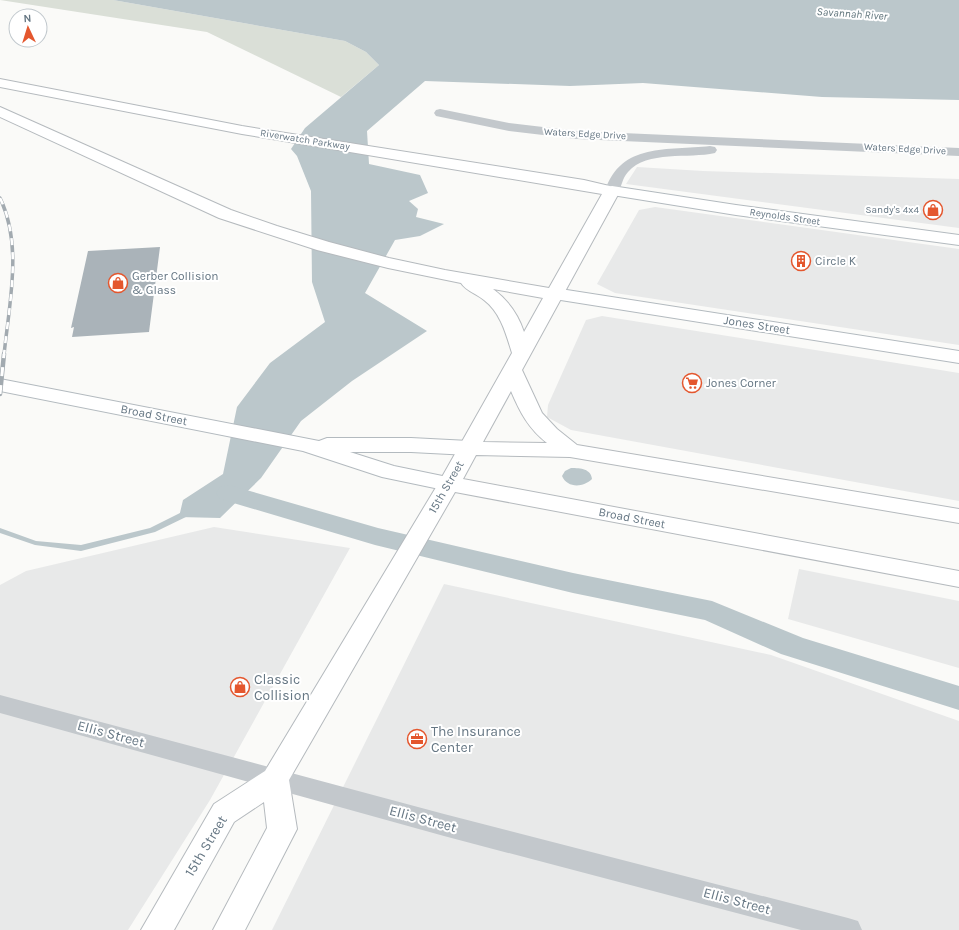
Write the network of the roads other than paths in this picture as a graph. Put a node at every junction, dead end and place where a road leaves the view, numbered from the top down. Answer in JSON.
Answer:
{"nodes":[{"id":1,"x":0,"y":83,"type":"edge"},
{"id":2,"x":0,"y":111,"type":"edge"},
{"id":3,"x":440,"y":114,"type":"dead end"},
{"id":4,"x":731,"y":141,"type":"junction"},
{"id":5,"x":959,"y":152,"type":"edge"},
{"id":6,"x":612,"y":191,"type":"junction"},
{"id":7,"x":959,"y":240,"type":"edge"},
{"id":8,"x":452,"y":276,"type":"junction"},
{"id":9,"x":554,"y":294,"type":"junction"},
{"id":10,"x":959,"y":357,"type":"edge"},
{"id":11,"x":517,"y":361,"type":"junction"},
{"id":12,"x":0,"y":385,"type":"edge"},
{"id":13,"x":308,"y":445,"type":"junction"},
{"id":14,"x":469,"y":448,"type":"junction"},
{"id":15,"x":570,"y":450,"type":"junction"},
{"id":16,"x":449,"y":484,"type":"junction"},
{"id":17,"x":959,"y":516,"type":"edge"},
{"id":18,"x":959,"y":579,"type":"edge"},
{"id":19,"x":0,"y":704,"type":"edge"},
{"id":20,"x":275,"y":779,"type":"junction"},
{"id":21,"x":157,"y":930,"type":"edge"},
{"id":22,"x":229,"y":930,"type":"edge"},
{"id":23,"x":848,"y":930,"type":"edge"}],
"edges":[{"from":1,"to":6,"type":"main road","name":"Riverwatch Parkway"},
{"from":2,"to":8,"type":"main road"},
{"from":3,"to":4,"type":"street","name":"Waters Edge Drive"},
{"from":4,"to":5,"type":"street","name":"Waters Edge Drive"},
{"from":4,"to":6,"type":"street","name":"Waters Edge Drive"},
{"from":6,"to":7,"type":"main road","name":"Reynolds Street"},
{"from":6,"to":9,"type":"main road","name":"15th Street"},
{"from":8,"to":9,"type":"main road"},
{"from":8,"to":11,"type":"main road"},
{"from":9,"to":10,"type":"main road","name":"Jones Street"},
{"from":9,"to":11,"type":"main road","name":"15th Street"},
{"from":11,"to":14,"type":"main road","name":"15th Street"},
{"from":11,"to":15,"type":"main road"},
{"from":12,"to":13,"type":"main road","name":"Broad Street"},
{"from":13,"to":14,"type":"main road","name":"Broad Street"},
{"from":13,"to":16,"type":"main road","name":"Broad Street"},
{"from":14,"to":15,"type":"main road","name":"Broad Street"},
{"from":14,"to":16,"type":"main road","name":"15th Street"},
{"from":15,"to":17,"type":"main road","name":"Broad Street"},
{"from":16,"to":18,"type":"main road","name":"Broad Street"},
{"from":16,"to":20,"type":"main road","name":"15th Street"},
{"from":19,"to":20,"type":"street","name":"Ellis Street"},
{"from":20,"to":21,"type":"main road","name":"15th Street"},
{"from":20,"to":22,"type":"main road"},
{"from":20,"to":23,"type":"street","name":"Ellis Street"}]}
